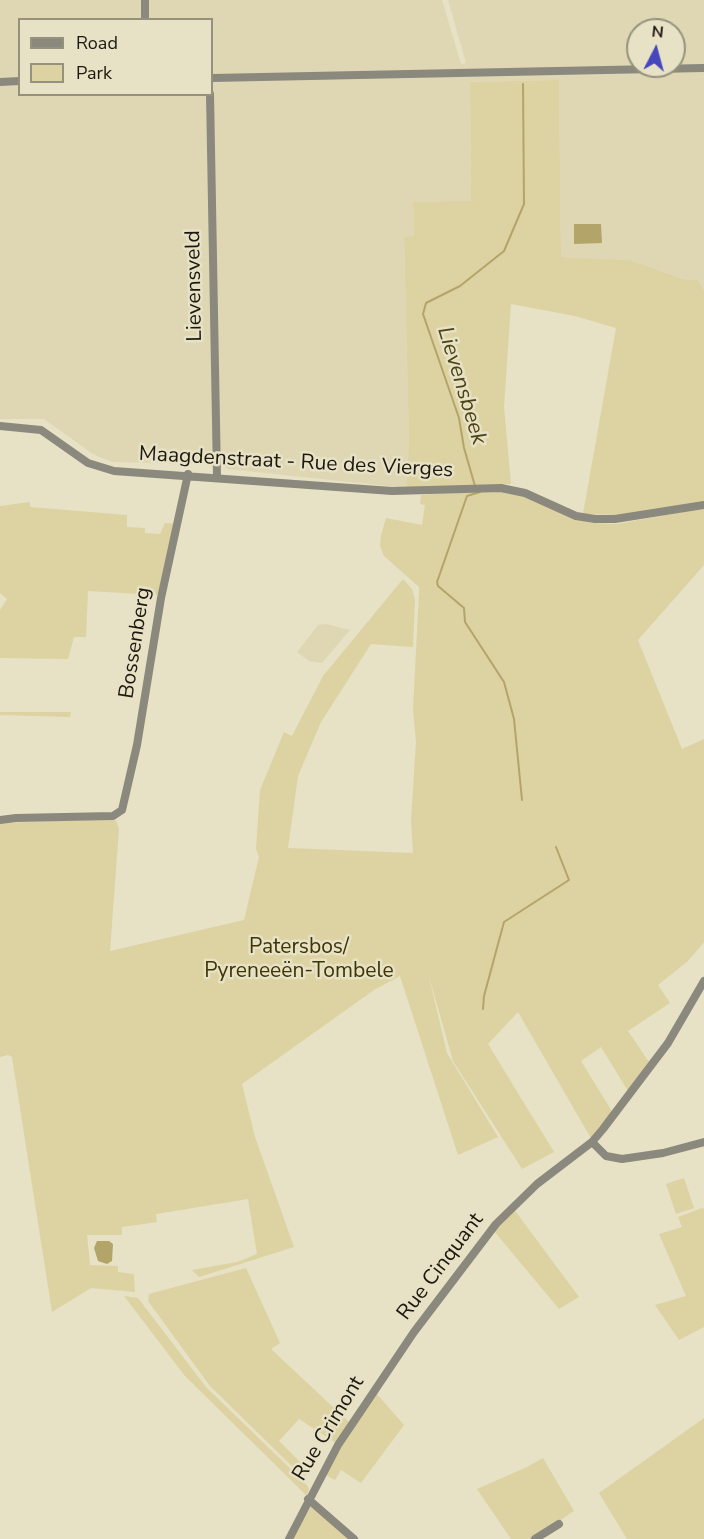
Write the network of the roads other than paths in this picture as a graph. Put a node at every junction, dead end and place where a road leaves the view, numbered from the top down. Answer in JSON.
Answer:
{"nodes":[{"id":1,"x":145,"y":0,"type":"edge"},
{"id":2,"x":145,"y":18,"type":"edge"},
{"id":3,"x":704,"y":68,"type":"edge"},
{"id":4,"x":213,"y":78,"type":"edge"},
{"id":5,"x":18,"y":81,"type":"edge"},
{"id":6,"x":0,"y":82,"type":"edge"},
{"id":7,"x":210,"y":96,"type":"edge"},
{"id":8,"x":0,"y":426,"type":"edge"},
{"id":9,"x":188,"y":474,"type":"junction"},
{"id":10,"x":217,"y":476,"type":"junction"},
{"id":11,"x":704,"y":505,"type":"edge"},
{"id":12,"x":0,"y":820,"type":"edge"},
{"id":13,"x":704,"y":981,"type":"edge"},
{"id":14,"x":592,"y":1142,"type":"junction"},
{"id":15,"x":704,"y":1142,"type":"edge"},
{"id":16,"x":380,"y":1378,"type":"joint"},
{"id":17,"x":308,"y":1499,"type":"junction"},
{"id":18,"x":559,"y":1524,"type":"dead end"},
{"id":19,"x":289,"y":1539,"type":"edge"},
{"id":20,"x":354,"y":1539,"type":"edge"},
{"id":21,"x":535,"y":1539,"type":"edge"}],
"edges":[{"from":1,"to":2,"type":"street"},
{"from":3,"to":4,"type":"street"},
{"from":5,"to":6,"type":"street"},
{"from":7,"to":10,"type":"street","name":"Lievensveld"},
{"from":8,"to":9,"type":"street","name":"Maagdenstraat - Rue des Vierges"},
{"from":9,"to":10,"type":"street","name":"Maagdenstraat - Rue des Vierges"},
{"from":9,"to":12,"type":"street","name":"Bossenberg"},
{"from":10,"to":11,"type":"street","name":"Maagdenstraat - Rue des Vierges"},
{"from":13,"to":14,"type":"street"},
{"from":14,"to":15,"type":"street"},
{"from":14,"to":16,"type":"street","name":"Rue Cinquant"},
{"from":16,"to":17,"type":"street","name":"Rue Crimont"},
{"from":17,"to":19,"type":"street","name":"Rue Crimont"},
{"from":17,"to":20,"type":"street","name":"Rue Crimont"},
{"from":18,"to":21,"type":"street"}]}
